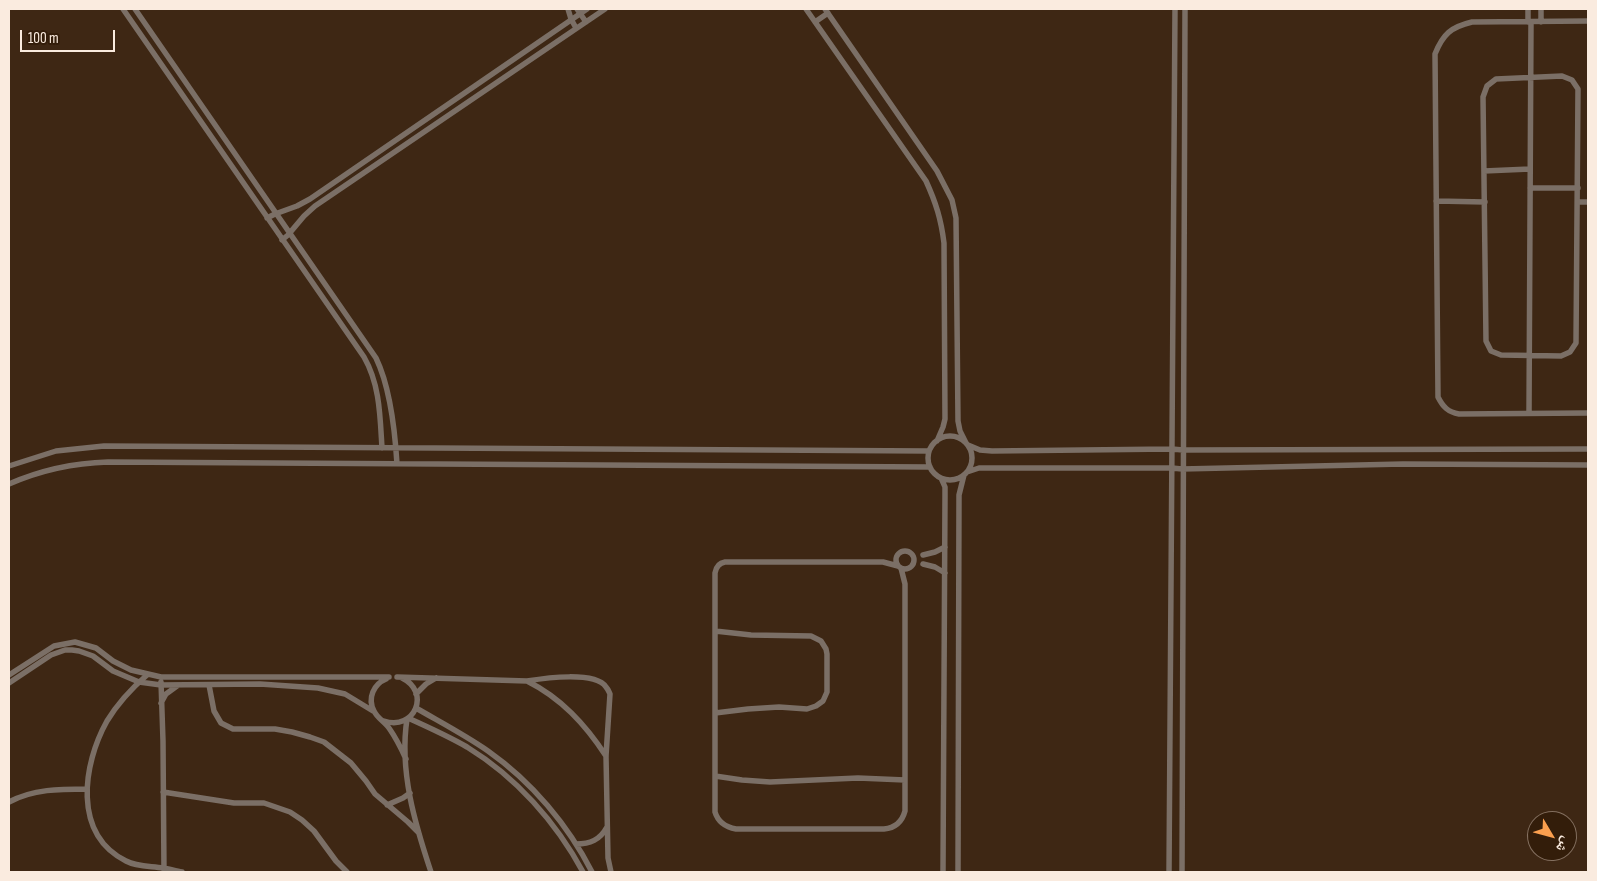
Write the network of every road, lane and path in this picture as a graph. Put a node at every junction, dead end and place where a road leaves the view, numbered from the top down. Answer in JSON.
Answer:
{"nodes":[{"id":1,"x":123,"y":9,"type":"edge"},
{"id":2,"x":135,"y":9,"type":"edge"},
{"id":3,"x":568,"y":9,"type":"edge"},
{"id":4,"x":587,"y":9,"type":"edge"},
{"id":5,"x":605,"y":9,"type":"edge"},
{"id":6,"x":806,"y":9,"type":"edge"},
{"id":7,"x":1175,"y":9,"type":"edge"},
{"id":8,"x":1185,"y":9,"type":"edge"},
{"id":9,"x":1528,"y":9,"type":"edge"},
{"id":10,"x":1541,"y":9,"type":"edge"},
{"id":11,"x":579,"y":11,"type":"edge"},
{"id":12,"x":826,"y":11,"type":"edge"},
{"id":13,"x":571,"y":20,"type":"junction"},
{"id":14,"x":1588,"y":21,"type":"edge"},
{"id":15,"x":586,"y":22,"type":"junction"},
{"id":16,"x":815,"y":22,"type":"junction"},
{"id":17,"x":1530,"y":22,"type":"junction"},
{"id":18,"x":1541,"y":22,"type":"junction"},
{"id":19,"x":576,"y":28,"type":"junction"},
{"id":20,"x":1531,"y":77,"type":"junction"},
{"id":21,"x":1530,"y":169,"type":"junction"},
{"id":22,"x":1484,"y":171,"type":"junction"},
{"id":23,"x":1530,"y":188,"type":"junction"},
{"id":24,"x":1578,"y":188,"type":"junction"},
{"id":25,"x":1436,"y":201,"type":"junction"},
{"id":26,"x":1485,"y":202,"type":"junction"},
{"id":27,"x":1578,"y":202,"type":"junction"},
{"id":28,"x":1588,"y":202,"type":"edge"},
{"id":29,"x":277,"y":213,"type":"junction"},
{"id":30,"x":267,"y":218,"type":"junction"},
{"id":31,"x":290,"y":232,"type":"junction"},
{"id":32,"x":282,"y":240,"type":"junction"},
{"id":33,"x":1530,"y":356,"type":"junction"},
{"id":34,"x":1588,"y":413,"type":"edge"},
{"id":35,"x":1529,"y":414,"type":"junction"},
{"id":36,"x":937,"y":441,"type":"junction"},
{"id":37,"x":967,"y":444,"type":"junction"},
{"id":38,"x":382,"y":448,"type":"junction"},
{"id":39,"x":396,"y":448,"type":"junction"},
{"id":40,"x":1172,"y":449,"type":"junction"},
{"id":41,"x":1183,"y":450,"type":"junction"},
{"id":42,"x":1588,"y":450,"type":"edge"},
{"id":43,"x":929,"y":451,"type":"junction"},
{"id":44,"x":397,"y":464,"type":"junction"},
{"id":45,"x":1588,"y":464,"type":"edge"},
{"id":46,"x":9,"y":466,"type":"edge"},
{"id":47,"x":930,"y":467,"type":"junction"},
{"id":48,"x":1172,"y":468,"type":"junction"},
{"id":49,"x":1182,"y":469,"type":"junction"},
{"id":50,"x":965,"y":474,"type":"junction"},
{"id":51,"x":941,"y":478,"type":"junction"},
{"id":52,"x":9,"y":484,"type":"edge"},
{"id":53,"x":945,"y":547,"type":"junction"},
{"id":54,"x":918,"y":555,"type":"junction"},
{"id":55,"x":897,"y":556,"type":"junction"},
{"id":56,"x":883,"y":562,"type":"junction"},
{"id":57,"x":916,"y":564,"type":"junction"},
{"id":58,"x":900,"y":567,"type":"junction"},
{"id":59,"x":945,"y":573,"type":"junction"},
{"id":60,"x":905,"y":584,"type":"junction"},
{"id":61,"x":715,"y":631,"type":"junction"},
{"id":62,"x":96,"y":648,"type":"junction"},
{"id":63,"x":93,"y":656,"type":"junction"},
{"id":64,"x":9,"y":675,"type":"edge"},
{"id":65,"x":148,"y":675,"type":"junction"},
{"id":66,"x":260,"y":676,"type":"junction"},
{"id":67,"x":161,"y":677,"type":"junction"},
{"id":68,"x":389,"y":677,"type":"junction"},
{"id":69,"x":398,"y":677,"type":"junction"},
{"id":70,"x":437,"y":678,"type":"junction"},
{"id":71,"x":527,"y":681,"type":"junction"},
{"id":72,"x":139,"y":682,"type":"junction"},
{"id":73,"x":9,"y":683,"type":"edge"},
{"id":74,"x":260,"y":684,"type":"junction"},
{"id":75,"x":161,"y":685,"type":"junction"},
{"id":76,"x":179,"y":685,"type":"junction"},
{"id":77,"x":209,"y":685,"type":"junction"},
{"id":78,"x":416,"y":694,"type":"junction"},
{"id":79,"x":161,"y":703,"type":"junction"},
{"id":80,"x":416,"y":708,"type":"junction"},
{"id":81,"x":374,"y":711,"type":"junction"},
{"id":82,"x":715,"y":713,"type":"junction"},
{"id":83,"x":408,"y":718,"type":"junction"},
{"id":84,"x":384,"y":721,"type":"junction"},
{"id":85,"x":470,"y":739,"type":"junction"},
{"id":86,"x":465,"y":746,"type":"junction"},
{"id":87,"x":606,"y":756,"type":"junction"},
{"id":88,"x":406,"y":759,"type":"junction"},
{"id":89,"x":715,"y":776,"type":"junction"},
{"id":90,"x":905,"y":780,"type":"junction"},
{"id":91,"x":87,"y":789,"type":"junction"},
{"id":92,"x":163,"y":792,"type":"junction"},
{"id":93,"x":410,"y":793,"type":"junction"},
{"id":94,"x":9,"y":802,"type":"edge"},
{"id":95,"x":387,"y":804,"type":"junction"},
{"id":96,"x":607,"y":827,"type":"junction"},
{"id":97,"x":418,"y":832,"type":"junction"},
{"id":98,"x":576,"y":844,"type":"junction"},
{"id":99,"x":164,"y":870,"type":"edge"},
{"id":100,"x":182,"y":872,"type":"edge"},
{"id":101,"x":347,"y":872,"type":"edge"},
{"id":102,"x":431,"y":872,"type":"edge"},
{"id":103,"x":583,"y":872,"type":"edge"},
{"id":104,"x":592,"y":872,"type":"edge"},
{"id":105,"x":611,"y":872,"type":"edge"},
{"id":106,"x":943,"y":872,"type":"edge"},
{"id":107,"x":958,"y":872,"type":"edge"},
{"id":108,"x":1169,"y":872,"type":"edge"},
{"id":109,"x":1182,"y":872,"type":"edge"}],
"edges":[{"from":1,"to":30,"type":"street"},
{"from":2,"to":29,"type":"street"},
{"from":3,"to":13,"type":"street"},
{"from":4,"to":11,"type":"street"},
{"from":5,"to":15,"type":"street"},
{"from":6,"to":16,"type":"street"},
{"from":7,"to":40,"type":"street"},
{"from":8,"to":41,"type":"street"},
{"from":9,"to":17,"type":"street"},
{"from":10,"to":18,"type":"street"},
{"from":11,"to":13,"type":"street"},
{"from":11,"to":15,"type":"street"},
{"from":12,"to":16,"type":"street"},
{"from":12,"to":37,"type":"street"},
{"from":13,"to":19,"type":"street"},
{"from":13,"to":29,"type":"street"},
{"from":14,"to":18,"type":"street"},
{"from":15,"to":19,"type":"street"},
{"from":16,"to":36,"type":"street"},
{"from":17,"to":18,"type":"street"},
{"from":17,"to":20,"type":"street"},
{"from":17,"to":25,"type":"street"},
{"from":19,"to":31,"type":"street"},
{"from":20,"to":21,"type":"street"},
{"from":20,"to":22,"type":"street"},
{"from":20,"to":24,"type":"street"},
{"from":21,"to":22,"type":"street"},
{"from":21,"to":23,"type":"street"},
{"from":22,"to":26,"type":"street"},
{"from":23,"to":24,"type":"street"},
{"from":23,"to":33,"type":"street"},
{"from":24,"to":27,"type":"street"},
{"from":25,"to":26,"type":"street"},
{"from":25,"to":35,"type":"street"},
{"from":26,"to":33,"type":"street"},
{"from":27,"to":28,"type":"street"},
{"from":27,"to":33,"type":"street"},
{"from":29,"to":30,"type":"street"},
{"from":29,"to":31,"type":"street"},
{"from":30,"to":32,"type":"street"},
{"from":31,"to":32,"type":"street"},
{"from":31,"to":39,"type":"street"},
{"from":32,"to":38,"type":"street"},
{"from":33,"to":35,"type":"street"},
{"from":34,"to":35,"type":"street"},
{"from":36,"to":37,"type":"street"},
{"from":36,"to":43,"type":"street"},
{"from":37,"to":40,"type":"street"},
{"from":37,"to":50,"type":"street"},
{"from":38,"to":39,"type":"street"},
{"from":38,"to":46,"type":"street"},
{"from":39,"to":43,"type":"street"},
{"from":39,"to":44,"type":"street"},
{"from":40,"to":41,"type":"street"},
{"from":40,"to":48,"type":"street"},
{"from":41,"to":42,"type":"street"},
{"from":41,"to":49,"type":"street"},
{"from":43,"to":47,"type":"street"},
{"from":44,"to":47,"type":"street"},
{"from":44,"to":52,"type":"street"},
{"from":45,"to":49,"type":"street"},
{"from":47,"to":51,"type":"street"},
{"from":48,"to":49,"type":"street"},
{"from":48,"to":50,"type":"street"},
{"from":48,"to":108,"type":"street"},
{"from":49,"to":109,"type":"street"},
{"from":50,"to":51,"type":"street"},
{"from":50,"to":107,"type":"street"},
{"from":51,"to":53,"type":"street"},
{"from":53,"to":54,"type":"street"},
{"from":53,"to":59,"type":"street"},
{"from":54,"to":55,"type":"street"},
{"from":54,"to":57,"type":"street"},
{"from":55,"to":56,"type":"street"},
{"from":55,"to":58,"type":"street"},
{"from":56,"to":58,"type":"street"},
{"from":56,"to":61,"type":"street"},
{"from":57,"to":58,"type":"street"},
{"from":57,"to":59,"type":"street"},
{"from":57,"to":60,"type":"street"},
{"from":58,"to":60,"type":"street"},
{"from":59,"to":106,"type":"street"},
{"from":60,"to":90,"type":"street"},
{"from":61,"to":82,"type":"street"},
{"from":61,"to":82,"type":"street"},
{"from":62,"to":63,"type":"street"},
{"from":62,"to":64,"type":"street"},
{"from":62,"to":65,"type":"street"},
{"from":63,"to":72,"type":"street"},
{"from":63,"to":73,"type":"street"},
{"from":65,"to":67,"type":"street"},
{"from":65,"to":72,"type":"street"},
{"from":66,"to":67,"type":"street"},
{"from":66,"to":68,"type":"street"},
{"from":66,"to":74,"type":"street"},
{"from":67,"to":75,"type":"street"},
{"from":68,"to":69,"type":"street"},
{"from":68,"to":81,"type":"street"},
{"from":69,"to":70,"type":"street"},
{"from":69,"to":78,"type":"street"},
{"from":70,"to":71,"type":"street"},
{"from":70,"to":78,"type":"street"},
{"from":71,"to":87,"type":"street"},
{"from":71,"to":87,"type":"street"},
{"from":72,"to":75,"type":"street"},
{"from":72,"to":91,"type":"street"},
{"from":74,"to":77,"type":"street"},
{"from":74,"to":81,"type":"street"},
{"from":75,"to":76,"type":"street"},
{"from":75,"to":79,"type":"street"},
{"from":76,"to":77,"type":"street"},
{"from":76,"to":79,"type":"street"},
{"from":77,"to":95,"type":"street"},
{"from":78,"to":80,"type":"street"},
{"from":79,"to":92,"type":"street"},
{"from":80,"to":83,"type":"street"},
{"from":80,"to":85,"type":"street"},
{"from":81,"to":84,"type":"street"},
{"from":82,"to":89,"type":"street"},
{"from":83,"to":84,"type":"street"},
{"from":83,"to":86,"type":"street"},
{"from":83,"to":88,"type":"street"},
{"from":84,"to":88,"type":"street"},
{"from":85,"to":86,"type":"street"},
{"from":85,"to":98,"type":"street"},
{"from":86,"to":103,"type":"street"},
{"from":87,"to":96,"type":"street"},
{"from":88,"to":93,"type":"street"},
{"from":89,"to":90,"type":"street"},
{"from":89,"to":90,"type":"street"},
{"from":91,"to":94,"type":"street"},
{"from":91,"to":99,"type":"street"},
{"from":92,"to":99,"type":"street"},
{"from":92,"to":101,"type":"street"},
{"from":93,"to":95,"type":"street"},
{"from":93,"to":97,"type":"street"},
{"from":95,"to":97,"type":"street"},
{"from":96,"to":98,"type":"street"},
{"from":96,"to":105,"type":"street"},
{"from":97,"to":102,"type":"street"},
{"from":98,"to":104,"type":"street"},
{"from":99,"to":100,"type":"street"}]}
